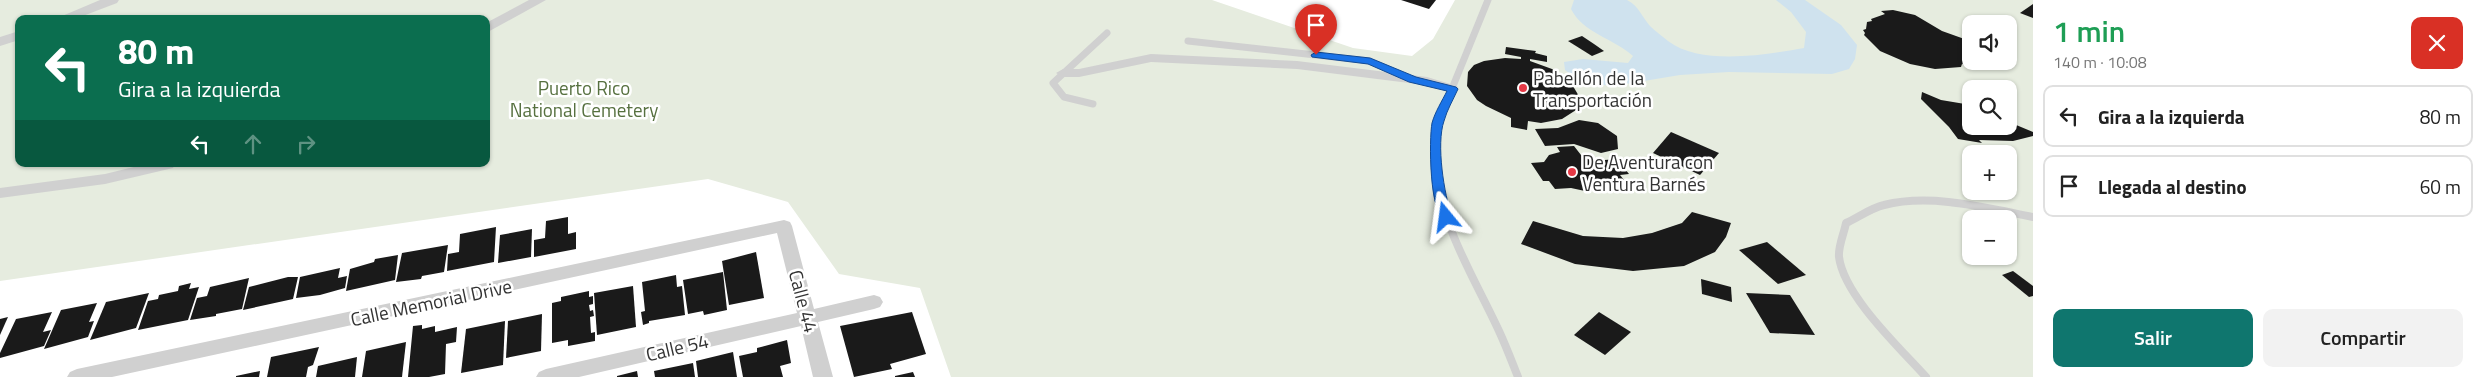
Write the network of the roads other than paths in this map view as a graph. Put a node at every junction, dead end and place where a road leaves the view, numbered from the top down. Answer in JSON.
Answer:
{"nodes":[{"id":1,"x":71,"y":0,"type":"edge"},
{"id":2,"x":112,"y":0,"type":"edge"},
{"id":3,"x":539,"y":0,"type":"edge"},
{"id":4,"x":1488,"y":0,"type":"edge"},
{"id":5,"x":82,"y":11,"type":"junction"},
{"id":6,"x":72,"y":15,"type":"edge"},
{"id":7,"x":490,"y":27,"type":"edge"},
{"id":8,"x":1107,"y":33,"type":"dead end"},
{"id":9,"x":15,"y":36,"type":"edge"},
{"id":10,"x":1188,"y":41,"type":"dead end"},
{"id":11,"x":0,"y":42,"type":"edge"},
{"id":12,"x":1063,"y":73,"type":"junction"},
{"id":13,"x":1412,"y":80,"type":"junction"},
{"id":14,"x":1452,"y":89,"type":"junction"},
{"id":15,"x":1093,"y":104,"type":"dead end"},
{"id":16,"x":155,"y":167,"type":"edge"},
{"id":17,"x":0,"y":193,"type":"edge"},
{"id":18,"x":2033,"y":217,"type":"edge"},
{"id":19,"x":784,"y":226,"type":"joint"},
{"id":20,"x":874,"y":302,"type":"dead end"},
{"id":21,"x":809,"y":317,"type":"junction"},
{"id":22,"x":77,"y":377,"type":"edge"},
{"id":23,"x":546,"y":377,"type":"edge"},
{"id":24,"x":823,"y":377,"type":"edge"},
{"id":25,"x":1518,"y":377,"type":"edge"},
{"id":26,"x":1926,"y":377,"type":"edge"}],
"edges":[{"from":1,"to":5,"type":"street"},
{"from":2,"to":5,"type":"street"},
{"from":3,"to":7,"type":"street"},
{"from":4,"to":14,"type":"lane"},
{"from":5,"to":6,"type":"street"},
{"from":8,"to":12,"type":"lane"},
{"from":9,"to":11,"type":"street"},
{"from":10,"to":13,"type":"lane"},
{"from":12,"to":13,"type":"street"},
{"from":12,"to":15,"type":"lane"},
{"from":13,"to":14,"type":"street"},
{"from":14,"to":25,"type":"lane"},
{"from":16,"to":17,"type":"street"},
{"from":18,"to":26,"type":"lane"},
{"from":19,"to":21,"type":"street","name":"Calle 44"},
{"from":19,"to":22,"type":"street","name":"Calle Memorial Drive"},
{"from":20,"to":21,"type":"street","name":"Calle 54"},
{"from":21,"to":23,"type":"street","name":"Calle 54"},
{"from":21,"to":24,"type":"street","name":"Calle 44"}]}
